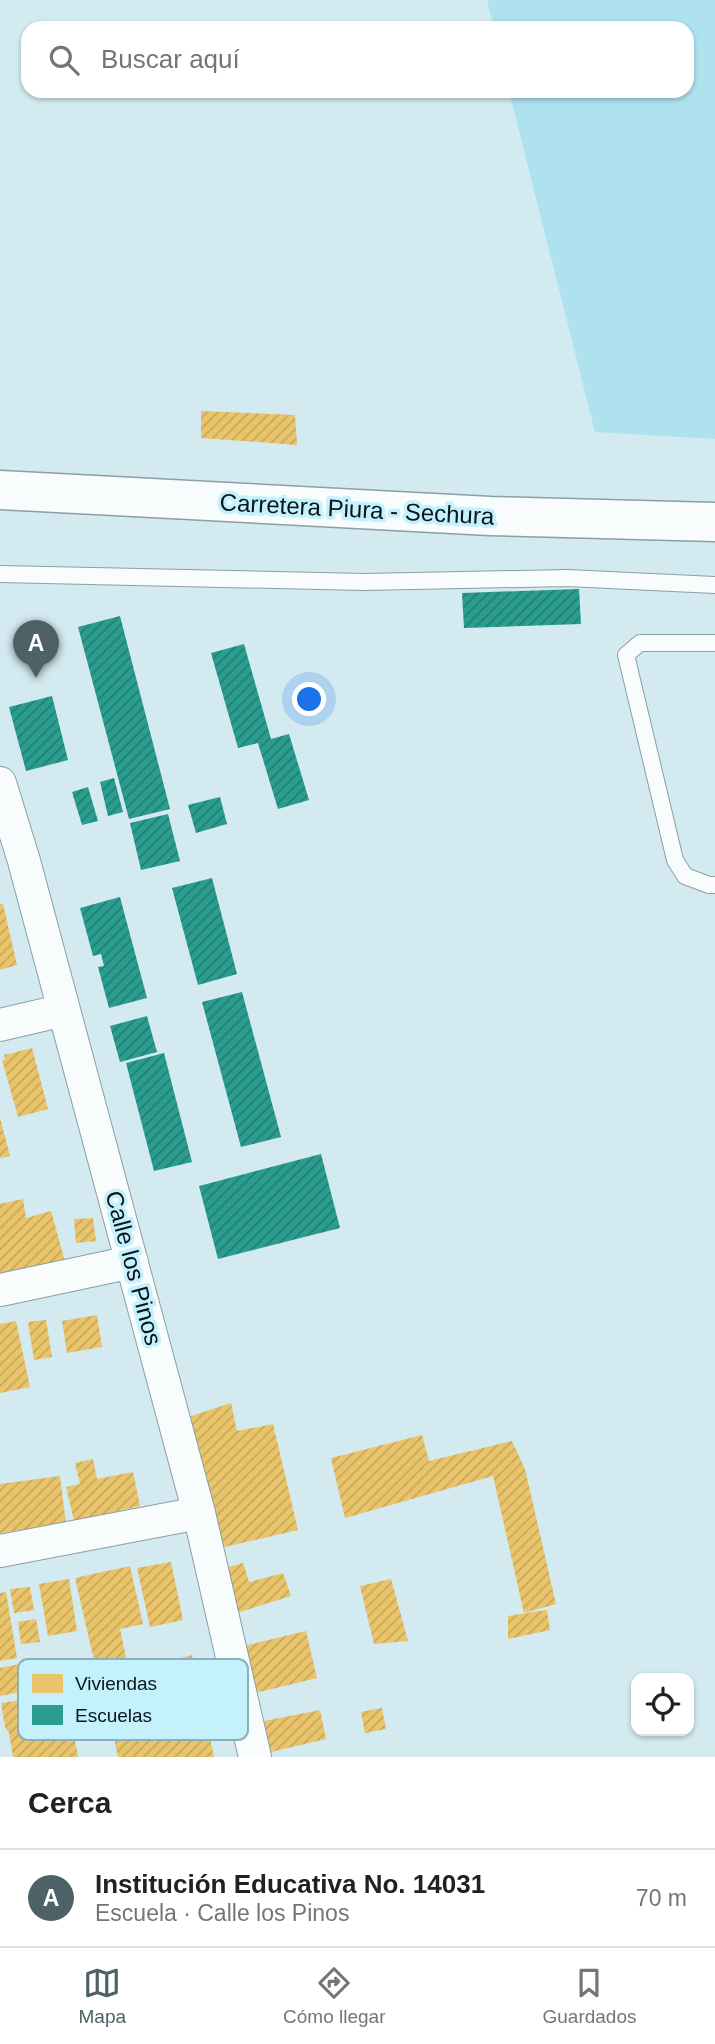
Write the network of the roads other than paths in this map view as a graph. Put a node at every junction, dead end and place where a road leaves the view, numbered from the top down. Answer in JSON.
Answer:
{"nodes":[{"id":1,"x":0,"y":490,"type":"edge"},
{"id":2,"x":715,"y":522,"type":"edge"},
{"id":3,"x":0,"y":574,"type":"edge"},
{"id":4,"x":715,"y":585,"type":"edge"},
{"id":5,"x":715,"y":643,"type":"edge"},
{"id":6,"x":0,"y":783,"type":"edge"},
{"id":7,"x":12,"y":863,"type":"edge"},
{"id":8,"x":715,"y":885,"type":"edge"},
{"id":9,"x":65,"y":1010,"type":"junction"},
{"id":10,"x":0,"y":1025,"type":"edge"},
{"id":11,"x":132,"y":1262,"type":"junction"},
{"id":12,"x":0,"y":1290,"type":"edge"},
{"id":13,"x":199,"y":1513,"type":"junction"},
{"id":14,"x":0,"y":1551,"type":"edge"},
{"id":15,"x":233,"y":1659,"type":"edge"},
{"id":16,"x":248,"y":1726,"type":"edge"},
{"id":17,"x":255,"y":1757,"type":"edge"}],
"edges":[{"from":1,"to":2,"type":"main road","name":"Carretera Piura - Sechura"},
{"from":3,"to":4,"type":"lane"},
{"from":5,"to":8,"type":"lane"},
{"from":6,"to":7,"type":"street","name":"Calle los Pinos"},
{"from":7,"to":9,"type":"street","name":"Calle los Pinos"},
{"from":9,"to":10,"type":"street"},
{"from":9,"to":11,"type":"street","name":"Calle los Pinos"},
{"from":11,"to":12,"type":"street"},
{"from":11,"to":13,"type":"street","name":"Calle los Pinos"},
{"from":13,"to":14,"type":"street"},
{"from":13,"to":15,"type":"street","name":"Calle los Pinos"},
{"from":16,"to":17,"type":"street","name":"Calle los Pinos"}]}
